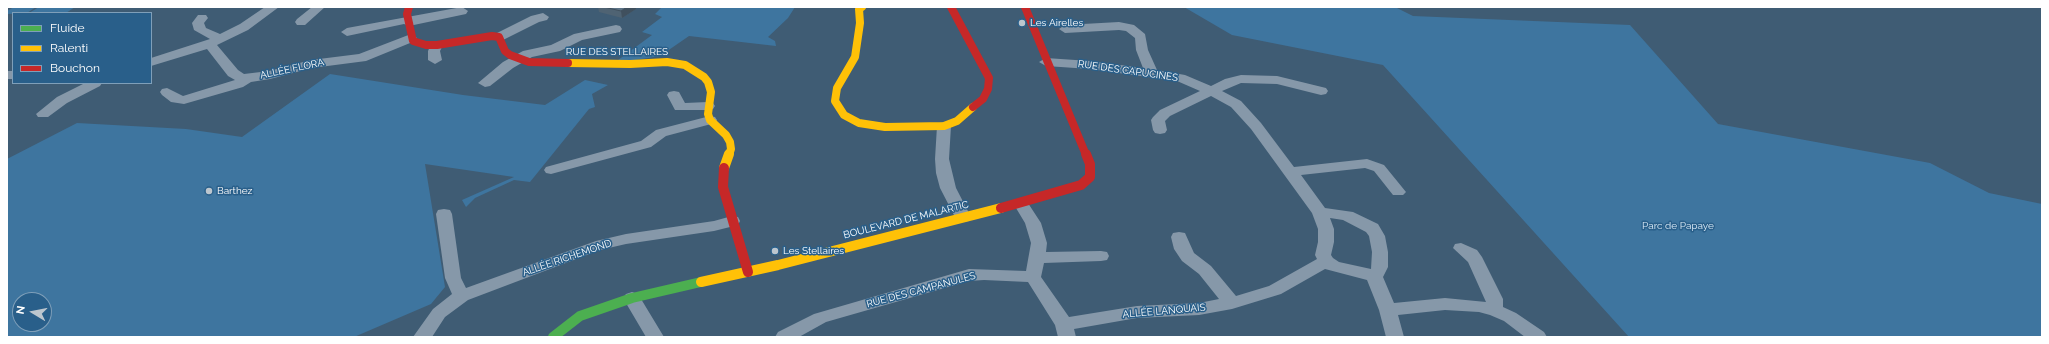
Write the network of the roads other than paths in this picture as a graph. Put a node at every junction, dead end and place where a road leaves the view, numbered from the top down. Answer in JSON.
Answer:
{"nodes":[{"id":1,"x":273,"y":7,"type":"edge"},
{"id":2,"x":319,"y":7,"type":"edge"},
{"id":3,"x":409,"y":7,"type":"edge"},
{"id":4,"x":862,"y":7,"type":"edge"},
{"id":5,"x":951,"y":7,"type":"edge"},
{"id":6,"x":1025,"y":7,"type":"edge"},
{"id":7,"x":462,"y":11,"type":"dead end"},
{"id":8,"x":543,"y":17,"type":"dead end"},
{"id":9,"x":202,"y":18,"type":"dead end"},
{"id":10,"x":408,"y":21,"type":"junction"},
{"id":11,"x":301,"y":22,"type":"dead end"},
{"id":12,"x":616,"y":29,"type":"dead end"},
{"id":13,"x":1065,"y":29,"type":"dead end"},
{"id":14,"x":348,"y":32,"type":"dead end"},
{"id":15,"x":499,"y":37,"type":"junction"},
{"id":16,"x":410,"y":38,"type":"junction"},
{"id":17,"x":215,"y":41,"type":"junction"},
{"id":18,"x":437,"y":45,"type":"junction"},
{"id":19,"x":435,"y":60,"type":"dead end"},
{"id":20,"x":518,"y":60,"type":"junction"},
{"id":21,"x":152,"y":62,"type":"edge"},
{"id":22,"x":1046,"y":62,"type":"junction"},
{"id":23,"x":1152,"y":73,"type":"junction"},
{"id":24,"x":247,"y":78,"type":"junction"},
{"id":25,"x":485,"y":83,"type":"dead end"},
{"id":26,"x":93,"y":84,"type":"edge"},
{"id":27,"x":1212,"y":91,"type":"junction"},
{"id":28,"x":1321,"y":91,"type":"dead end"},
{"id":29,"x":167,"y":92,"type":"dead end"},
{"id":30,"x":674,"y":96,"type":"dead end"},
{"id":31,"x":709,"y":113,"type":"junction"},
{"id":32,"x":43,"y":114,"type":"dead end"},
{"id":33,"x":944,"y":126,"type":"junction"},
{"id":34,"x":1160,"y":130,"type":"dead end"},
{"id":35,"x":551,"y":170,"type":"dead end"},
{"id":36,"x":1291,"y":172,"type":"junction"},
{"id":37,"x":1398,"y":192,"type":"dead end"},
{"id":38,"x":1021,"y":203,"type":"junction"},
{"id":39,"x":1320,"y":212,"type":"junction"},
{"id":40,"x":444,"y":214,"type":"dead end"},
{"id":41,"x":963,"y":217,"type":"junction"},
{"id":42,"x":732,"y":221,"type":"junction"},
{"id":43,"x":1179,"y":236,"type":"dead end"},
{"id":44,"x":1461,"y":248,"type":"dead end"},
{"id":45,"x":1101,"y":256,"type":"dead end"},
{"id":46,"x":1037,"y":258,"type":"junction"},
{"id":47,"x":1326,"y":261,"type":"junction"},
{"id":48,"x":748,"y":272,"type":"junction"},
{"id":49,"x":1374,"y":275,"type":"junction"},
{"id":50,"x":1033,"y":277,"type":"junction"},
{"id":51,"x":462,"y":296,"type":"junction"},
{"id":52,"x":632,"y":298,"type":"junction"},
{"id":53,"x":1232,"y":303,"type":"junction"},
{"id":54,"x":1388,"y":310,"type":"junction"},
{"id":55,"x":1495,"y":310,"type":"junction"},
{"id":56,"x":1066,"y":330,"type":"edge"},
{"id":57,"x":422,"y":337,"type":"edge"},
{"id":58,"x":553,"y":337,"type":"edge"},
{"id":59,"x":655,"y":337,"type":"edge"},
{"id":60,"x":784,"y":337,"type":"edge"},
{"id":61,"x":1395,"y":337,"type":"edge"},
{"id":62,"x":1538,"y":337,"type":"edge"}],
"edges":[{"from":1,"to":17,"type":"street"},
{"from":2,"to":11,"type":"street"},
{"from":3,"to":10,"type":"street"},
{"from":4,"to":33,"type":"street"},
{"from":5,"to":33,"type":"street"},
{"from":6,"to":22,"type":"street","name":"BOULEVARD DE MALARTIC"},
{"from":7,"to":10,"type":"street"},
{"from":8,"to":15,"type":"street"},
{"from":9,"to":17,"type":"street"},
{"from":10,"to":14,"type":"street"},
{"from":10,"to":16,"type":"street"},
{"from":12,"to":20,"type":"street"},
{"from":13,"to":23,"type":"street"},
{"from":15,"to":18,"type":"street"},
{"from":15,"to":20,"type":"street"},
{"from":16,"to":18,"type":"street"},
{"from":16,"to":24,"type":"street","name":"ALLÉE FLORA"},
{"from":17,"to":21,"type":"street"},
{"from":17,"to":24,"type":"street","name":"ALLÉE FLORA"},
{"from":18,"to":19,"type":"street"},
{"from":20,"to":25,"type":"street"},
{"from":20,"to":31,"type":"street","name":"RUE DES STELLAIRES"},
{"from":22,"to":23,"type":"street","name":"RUE DES CAPUCINES"},
{"from":22,"to":38,"type":"street","name":"BOULEVARD DE MALARTIC"},
{"from":23,"to":27,"type":"street","name":"RUE DES CAPUCINES"},
{"from":24,"to":29,"type":"street"},
{"from":26,"to":32,"type":"street"},
{"from":27,"to":28,"type":"street"},
{"from":27,"to":34,"type":"street"},
{"from":27,"to":36,"type":"street","name":"RUE DES CAPUCINES"},
{"from":30,"to":31,"type":"street"},
{"from":31,"to":35,"type":"street"},
{"from":31,"to":42,"type":"street"},
{"from":33,"to":41,"type":"street"},
{"from":36,"to":37,"type":"street"},
{"from":36,"to":39,"type":"street","name":"RUE DES CAPUCINES"},
{"from":38,"to":41,"type":"street","name":"BOULEVARD DE MALARTIC"},
{"from":38,"to":46,"type":"street"},
{"from":39,"to":47,"type":"street","name":"RUE DES CAPUCINES"},
{"from":39,"to":49,"type":"street"},
{"from":40,"to":51,"type":"street"},
{"from":41,"to":48,"type":"street","name":"BOULEVARD DE MALARTIC"},
{"from":42,"to":48,"type":"street"},
{"from":42,"to":51,"type":"street","name":"ALLÉE RICHEMOND"},
{"from":43,"to":53,"type":"street"},
{"from":44,"to":55,"type":"street"},
{"from":45,"to":46,"type":"street"},
{"from":46,"to":50,"type":"street"},
{"from":47,"to":49,"type":"street"},
{"from":47,"to":53,"type":"street","name":"ALLÉE LANQUAIS"},
{"from":48,"to":52,"type":"street","name":"BOULEVARD DE MALARTIC"},
{"from":49,"to":54,"type":"street"},
{"from":50,"to":56,"type":"street"},
{"from":50,"to":60,"type":"street","name":"RUE DES CAMPANULES"},
{"from":51,"to":57,"type":"street","name":"ALLÉE RICHEMOND"},
{"from":52,"to":58,"type":"street","name":"BOULEVARD DE MALARTIC"},
{"from":52,"to":59,"type":"street"},
{"from":53,"to":56,"type":"street","name":"ALLÉE LANQUAIS"},
{"from":54,"to":55,"type":"street"},
{"from":54,"to":61,"type":"street"},
{"from":55,"to":62,"type":"street"}]}
